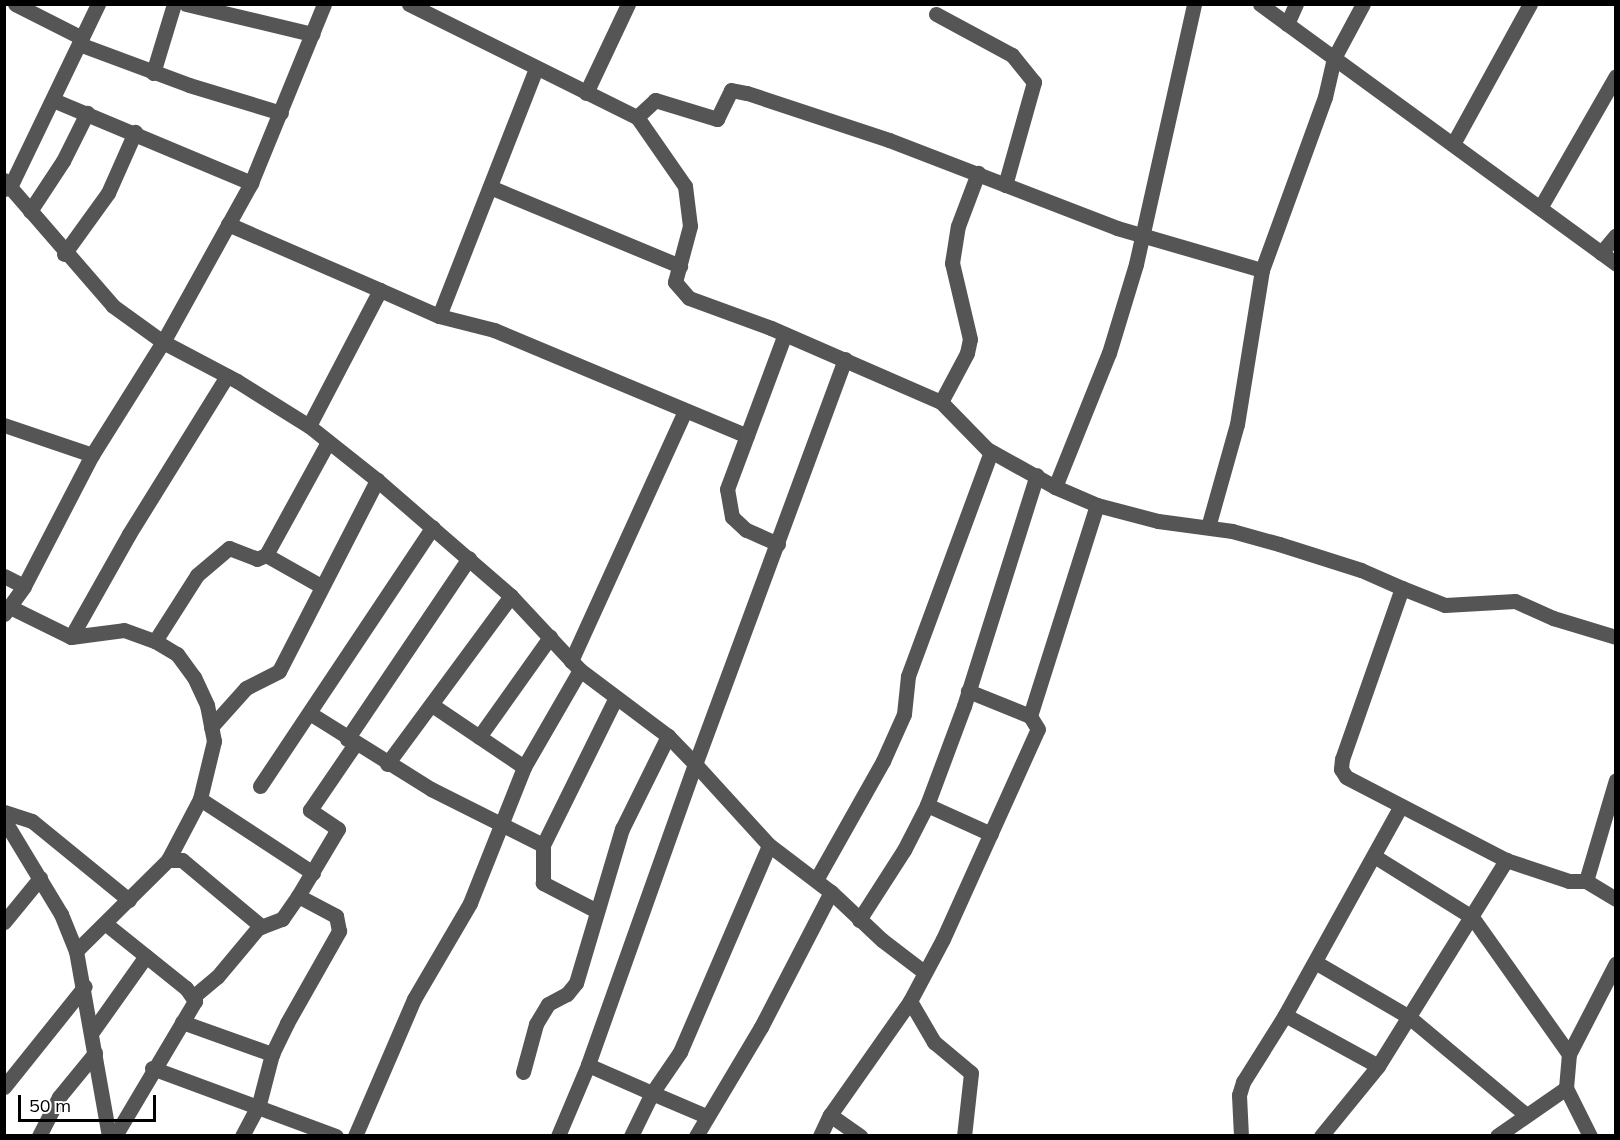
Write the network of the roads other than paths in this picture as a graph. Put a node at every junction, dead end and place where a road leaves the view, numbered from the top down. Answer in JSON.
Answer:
{"nodes":[{"id":1,"x":15,"y":4,"type":"edge"},
{"id":2,"x":98,"y":4,"type":"edge"},
{"id":3,"x":174,"y":4,"type":"edge"},
{"id":4,"x":186,"y":4,"type":"edge"},
{"id":5,"x":324,"y":4,"type":"edge"},
{"id":6,"x":409,"y":4,"type":"edge"},
{"id":7,"x":628,"y":4,"type":"edge"},
{"id":8,"x":1194,"y":4,"type":"edge"},
{"id":9,"x":1260,"y":4,"type":"edge"},
{"id":10,"x":1296,"y":4,"type":"edge"},
{"id":11,"x":1363,"y":4,"type":"edge"},
{"id":12,"x":1530,"y":4,"type":"edge"},
{"id":13,"x":936,"y":14,"type":"dead end"},
{"id":14,"x":1287,"y":24,"type":"junction"},
{"id":15,"x":312,"y":34,"type":"junction"},
{"id":16,"x":81,"y":41,"type":"junction"},
{"id":17,"x":1334,"y":58,"type":"junction"},
{"id":18,"x":536,"y":69,"type":"junction"},
{"id":19,"x":153,"y":73,"type":"junction"},
{"id":20,"x":1616,"y":76,"type":"edge"},
{"id":21,"x":586,"y":93,"type":"junction"},
{"id":22,"x":53,"y":100,"type":"junction"},
{"id":23,"x":281,"y":112,"type":"junction"},
{"id":24,"x":87,"y":113,"type":"junction"},
{"id":25,"x":637,"y":117,"type":"junction"},
{"id":26,"x":135,"y":132,"type":"junction"},
{"id":27,"x":1453,"y":144,"type":"junction"},
{"id":28,"x":978,"y":173,"type":"junction"},
{"id":29,"x":251,"y":183,"type":"junction"},
{"id":30,"x":6,"y":185,"type":"edge"},
{"id":31,"x":1005,"y":185,"type":"junction"},
{"id":32,"x":490,"y":187,"type":"junction"},
{"id":33,"x":1540,"y":208,"type":"junction"},
{"id":34,"x":30,"y":211,"type":"junction"},
{"id":35,"x":228,"y":224,"type":"junction"},
{"id":36,"x":1616,"y":235,"type":"edge"},
{"id":37,"x":1141,"y":236,"type":"junction"},
{"id":38,"x":1602,"y":253,"type":"junction"},
{"id":39,"x":64,"y":254,"type":"junction"},
{"id":40,"x":1616,"y":264,"type":"edge"},
{"id":41,"x":680,"y":266,"type":"junction"},
{"id":42,"x":1262,"y":270,"type":"junction"},
{"id":43,"x":380,"y":290,"type":"junction"},
{"id":44,"x":439,"y":316,"type":"junction"},
{"id":45,"x":785,"y":334,"type":"junction"},
{"id":46,"x":164,"y":342,"type":"junction"},
{"id":47,"x":845,"y":359,"type":"junction"},
{"id":48,"x":227,"y":376,"type":"junction"},
{"id":49,"x":941,"y":402,"type":"junction"},
{"id":50,"x":685,"y":411,"type":"junction"},
{"id":51,"x":4,"y":425,"type":"edge"},
{"id":52,"x":309,"y":426,"type":"junction"},
{"id":53,"x":747,"y":436,"type":"junction"},
{"id":54,"x":328,"y":442,"type":"junction"},
{"id":55,"x":991,"y":452,"type":"junction"},
{"id":56,"x":92,"y":455,"type":"junction"},
{"id":57,"x":1037,"y":475,"type":"junction"},
{"id":58,"x":377,"y":480,"type":"junction"},
{"id":59,"x":1055,"y":487,"type":"junction"},
{"id":60,"x":1097,"y":505,"type":"junction"},
{"id":61,"x":433,"y":527,"type":"junction"},
{"id":62,"x":1208,"y":527,"type":"junction"},
{"id":63,"x":778,"y":544,"type":"junction"},
{"id":64,"x":266,"y":555,"type":"junction"},
{"id":65,"x":469,"y":558,"type":"junction"},
{"id":66,"x":4,"y":576,"type":"edge"},
{"id":67,"x":24,"y":586,"type":"junction"},
{"id":68,"x":321,"y":586,"type":"junction"},
{"id":69,"x":1402,"y":588,"type":"junction"},
{"id":70,"x":511,"y":596,"type":"junction"},
{"id":71,"x":7,"y":610,"type":"edge"},
{"id":72,"x":71,"y":637,"type":"junction"},
{"id":73,"x":550,"y":637,"type":"junction"},
{"id":74,"x":1616,"y":637,"type":"edge"},
{"id":75,"x":155,"y":641,"type":"junction"},
{"id":76,"x":575,"y":665,"type":"junction"},
{"id":77,"x":968,"y":691,"type":"junction"},
{"id":78,"x":615,"y":699,"type":"junction"},
{"id":79,"x":432,"y":705,"type":"junction"},
{"id":80,"x":311,"y":714,"type":"junction"},
{"id":81,"x":1030,"y":716,"type":"junction"},
{"id":82,"x":211,"y":727,"type":"junction"},
{"id":83,"x":668,"y":736,"type":"junction"},
{"id":84,"x":479,"y":737,"type":"junction"},
{"id":85,"x":351,"y":741,"type":"junction"},
{"id":86,"x":387,"y":764,"type":"junction"},
{"id":87,"x":695,"y":764,"type":"junction"},
{"id":88,"x":524,"y":767,"type":"junction"},
{"id":89,"x":1616,"y":780,"type":"edge"},
{"id":90,"x":260,"y":786,"type":"dead end"},
{"id":91,"x":200,"y":799,"type":"junction"},
{"id":92,"x":927,"y":805,"type":"junction"},
{"id":93,"x":1401,"y":806,"type":"junction"},
{"id":94,"x":4,"y":812,"type":"edge"},
{"id":95,"x":4,"y":820,"type":"edge"},
{"id":96,"x":499,"y":825,"type":"junction"},
{"id":97,"x":991,"y":834,"type":"junction"},
{"id":98,"x":543,"y":845,"type":"junction"},
{"id":99,"x":769,"y":845,"type":"junction"},
{"id":100,"x":1374,"y":856,"type":"junction"},
{"id":101,"x":168,"y":860,"type":"junction"},
{"id":102,"x":1506,"y":860,"type":"junction"},
{"id":103,"x":313,"y":873,"type":"junction"},
{"id":104,"x":40,"y":878,"type":"junction"},
{"id":105,"x":816,"y":880,"type":"junction"},
{"id":106,"x":1586,"y":881,"type":"junction"},
{"id":107,"x":831,"y":892,"type":"junction"},
{"id":108,"x":298,"y":896,"type":"junction"},
{"id":109,"x":1616,"y":899,"type":"edge"},
{"id":110,"x":129,"y":900,"type":"junction"},
{"id":111,"x":10,"y":903,"type":"edge"},
{"id":112,"x":595,"y":910,"type":"junction"},
{"id":113,"x":1472,"y":917,"type":"junction"},
{"id":114,"x":859,"y":920,"type":"junction"},
{"id":115,"x":4,"y":922,"type":"edge"},
{"id":116,"x":106,"y":924,"type":"junction"},
{"id":117,"x":262,"y":927,"type":"junction"},
{"id":118,"x":76,"y":951,"type":"junction"},
{"id":119,"x":146,"y":956,"type":"junction"},
{"id":120,"x":1315,"y":962,"type":"junction"},
{"id":121,"x":1616,"y":963,"type":"edge"},
{"id":122,"x":924,"y":972,"type":"junction"},
{"id":123,"x":85,"y":986,"type":"junction"},
{"id":124,"x":194,"y":996,"type":"junction"},
{"id":125,"x":910,"y":1001,"type":"junction"},
{"id":126,"x":1286,"y":1015,"type":"junction"},
{"id":127,"x":1409,"y":1017,"type":"junction"},
{"id":128,"x":182,"y":1022,"type":"junction"},
{"id":129,"x":92,"y":1032,"type":"junction"},
{"id":130,"x":95,"y":1053,"type":"junction"},
{"id":131,"x":272,"y":1054,"type":"junction"},
{"id":132,"x":1569,"y":1054,"type":"junction"},
{"id":133,"x":588,"y":1065,"type":"junction"},
{"id":134,"x":1377,"y":1066,"type":"junction"},
{"id":135,"x":152,"y":1068,"type":"junction"},
{"id":136,"x":523,"y":1072,"type":"dead end"},
{"id":137,"x":4,"y":1087,"type":"edge"},
{"id":138,"x":1566,"y":1088,"type":"junction"},
{"id":139,"x":652,"y":1093,"type":"junction"},
{"id":140,"x":259,"y":1104,"type":"junction"},
{"id":141,"x":1525,"y":1114,"type":"junction"},
{"id":142,"x":830,"y":1115,"type":"junction"},
{"id":143,"x":706,"y":1116,"type":"junction"},
{"id":144,"x":39,"y":1136,"type":"edge"},
{"id":145,"x":109,"y":1136,"type":"edge"},
{"id":146,"x":115,"y":1136,"type":"edge"},
{"id":147,"x":242,"y":1136,"type":"edge"},
{"id":148,"x":336,"y":1136,"type":"edge"},
{"id":149,"x":356,"y":1136,"type":"edge"},
{"id":150,"x":558,"y":1136,"type":"edge"},
{"id":151,"x":631,"y":1136,"type":"edge"},
{"id":152,"x":696,"y":1136,"type":"edge"},
{"id":153,"x":820,"y":1136,"type":"edge"},
{"id":154,"x":860,"y":1136,"type":"edge"},
{"id":155,"x":964,"y":1136,"type":"edge"},
{"id":156,"x":1241,"y":1136,"type":"edge"},
{"id":157,"x":1321,"y":1136,"type":"edge"},
{"id":158,"x":1497,"y":1136,"type":"edge"},
{"id":159,"x":1590,"y":1136,"type":"edge"}],
"edges":[{"from":1,"to":16,"type":"street"},
{"from":2,"to":16,"type":"street"},
{"from":3,"to":19,"type":"street"},
{"from":4,"to":15,"type":"street"},
{"from":5,"to":15,"type":"street"},
{"from":6,"to":18,"type":"street"},
{"from":7,"to":21,"type":"street"},
{"from":8,"to":37,"type":"street"},
{"from":9,"to":14,"type":"street"},
{"from":10,"to":14,"type":"street"},
{"from":11,"to":17,"type":"street"},
{"from":12,"to":27,"type":"street"},
{"from":13,"to":31,"type":"street"},
{"from":14,"to":17,"type":"street"},
{"from":15,"to":23,"type":"street"},
{"from":16,"to":19,"type":"street"},
{"from":16,"to":22,"type":"street"},
{"from":17,"to":27,"type":"street"},
{"from":17,"to":42,"type":"street"},
{"from":18,"to":21,"type":"street"},
{"from":18,"to":32,"type":"street"},
{"from":19,"to":23,"type":"street"},
{"from":20,"to":33,"type":"street"},
{"from":21,"to":25,"type":"street"},
{"from":22,"to":24,"type":"street"},
{"from":22,"to":30,"type":"street"},
{"from":23,"to":29,"type":"street"},
{"from":24,"to":26,"type":"street"},
{"from":24,"to":34,"type":"street"},
{"from":25,"to":28,"type":"street"},
{"from":25,"to":41,"type":"street"},
{"from":26,"to":29,"type":"street"},
{"from":26,"to":39,"type":"street"},
{"from":27,"to":33,"type":"street"},
{"from":28,"to":31,"type":"street"},
{"from":28,"to":49,"type":"street"},
{"from":29,"to":35,"type":"street"},
{"from":30,"to":34,"type":"street"},
{"from":31,"to":37,"type":"street"},
{"from":32,"to":41,"type":"street"},
{"from":32,"to":44,"type":"street"},
{"from":33,"to":38,"type":"street"},
{"from":34,"to":39,"type":"street"},
{"from":35,"to":43,"type":"street"},
{"from":35,"to":46,"type":"street"},
{"from":36,"to":38,"type":"street"},
{"from":37,"to":42,"type":"street"},
{"from":37,"to":59,"type":"street"},
{"from":38,"to":40,"type":"street"},
{"from":39,"to":46,"type":"street"},
{"from":41,"to":45,"type":"street"},
{"from":42,"to":62,"type":"street"},
{"from":43,"to":44,"type":"street"},
{"from":43,"to":52,"type":"street"},
{"from":44,"to":50,"type":"street"},
{"from":45,"to":47,"type":"street"},
{"from":45,"to":53,"type":"street"},
{"from":46,"to":48,"type":"street"},
{"from":46,"to":56,"type":"street"},
{"from":47,"to":49,"type":"street"},
{"from":47,"to":63,"type":"street"},
{"from":48,"to":52,"type":"street"},
{"from":48,"to":72,"type":"street"},
{"from":49,"to":55,"type":"street"},
{"from":50,"to":53,"type":"street"},
{"from":50,"to":76,"type":"street"},
{"from":51,"to":56,"type":"street"},
{"from":52,"to":54,"type":"street"},
{"from":53,"to":63,"type":"street"},
{"from":54,"to":58,"type":"street"},
{"from":54,"to":64,"type":"street"},
{"from":55,"to":57,"type":"street"},
{"from":55,"to":105,"type":"street"},
{"from":56,"to":67,"type":"street"},
{"from":57,"to":59,"type":"street"},
{"from":57,"to":77,"type":"street"},
{"from":58,"to":61,"type":"street"},
{"from":58,"to":68,"type":"street"},
{"from":59,"to":60,"type":"street"},
{"from":60,"to":62,"type":"street"},
{"from":60,"to":81,"type":"street"},
{"from":61,"to":65,"type":"street"},
{"from":61,"to":80,"type":"street"},
{"from":62,"to":69,"type":"street"},
{"from":63,"to":87,"type":"street"},
{"from":64,"to":68,"type":"street"},
{"from":64,"to":75,"type":"street"},
{"from":65,"to":70,"type":"street"},
{"from":65,"to":85,"type":"street"},
{"from":66,"to":67,"type":"street"},
{"from":67,"to":71,"type":"street"},
{"from":68,"to":82,"type":"street"},
{"from":69,"to":74,"type":"street"},
{"from":69,"to":93,"type":"street"},
{"from":70,"to":73,"type":"street"},
{"from":70,"to":79,"type":"street"},
{"from":71,"to":72,"type":"street"},
{"from":72,"to":75,"type":"street"},
{"from":73,"to":76,"type":"street"},
{"from":73,"to":84,"type":"street"},
{"from":75,"to":82,"type":"street"},
{"from":76,"to":78,"type":"street"},
{"from":76,"to":88,"type":"street"},
{"from":77,"to":81,"type":"street"},
{"from":77,"to":92,"type":"street"},
{"from":78,"to":83,"type":"street"},
{"from":78,"to":98,"type":"street"},
{"from":79,"to":84,"type":"street"},
{"from":79,"to":86,"type":"street"},
{"from":80,"to":85,"type":"street"},
{"from":80,"to":90,"type":"street"},
{"from":81,"to":97,"type":"street"},
{"from":82,"to":91,"type":"street"},
{"from":83,"to":87,"type":"street"},
{"from":83,"to":112,"type":"street"},
{"from":84,"to":88,"type":"street"},
{"from":85,"to":86,"type":"street"},
{"from":85,"to":103,"type":"street"},
{"from":86,"to":96,"type":"street"},
{"from":87,"to":99,"type":"street"},
{"from":87,"to":133,"type":"street"},
{"from":88,"to":96,"type":"street"},
{"from":89,"to":106,"type":"street"},
{"from":91,"to":101,"type":"street"},
{"from":91,"to":103,"type":"street"},
{"from":92,"to":97,"type":"street"},
{"from":92,"to":114,"type":"street"},
{"from":93,"to":100,"type":"street"},
{"from":93,"to":102,"type":"street"},
{"from":94,"to":110,"type":"street"},
{"from":95,"to":104,"type":"street"},
{"from":96,"to":98,"type":"street"},
{"from":96,"to":149,"type":"street"},
{"from":97,"to":122,"type":"street"},
{"from":98,"to":112,"type":"street"},
{"from":99,"to":105,"type":"street"},
{"from":99,"to":139,"type":"street"},
{"from":100,"to":113,"type":"street"},
{"from":100,"to":120,"type":"street"},
{"from":101,"to":110,"type":"street"},
{"from":101,"to":117,"type":"street"},
{"from":102,"to":106,"type":"street"},
{"from":102,"to":113,"type":"street"},
{"from":103,"to":108,"type":"street"},
{"from":104,"to":111,"type":"street"},
{"from":104,"to":118,"type":"street"},
{"from":105,"to":107,"type":"street"},
{"from":106,"to":109,"type":"street"},
{"from":107,"to":114,"type":"street"},
{"from":107,"to":143,"type":"street"},
{"from":108,"to":117,"type":"street"},
{"from":108,"to":131,"type":"street"},
{"from":110,"to":116,"type":"street"},
{"from":111,"to":115,"type":"street"},
{"from":112,"to":136,"type":"street"},
{"from":113,"to":127,"type":"street"},
{"from":113,"to":132,"type":"street"},
{"from":114,"to":122,"type":"street"},
{"from":116,"to":118,"type":"street"},
{"from":116,"to":119,"type":"street"},
{"from":117,"to":124,"type":"street"},
{"from":118,"to":123,"type":"street"},
{"from":119,"to":124,"type":"street"},
{"from":119,"to":129,"type":"street"},
{"from":120,"to":126,"type":"street"},
{"from":120,"to":127,"type":"street"},
{"from":121,"to":132,"type":"street"},
{"from":122,"to":125,"type":"street"},
{"from":123,"to":129,"type":"street"},
{"from":123,"to":137,"type":"street"},
{"from":124,"to":128,"type":"street"},
{"from":125,"to":142,"type":"street"},
{"from":125,"to":155,"type":"street"},
{"from":126,"to":134,"type":"street"},
{"from":126,"to":156,"type":"street"},
{"from":127,"to":134,"type":"street"},
{"from":127,"to":141,"type":"street"},
{"from":128,"to":131,"type":"street"},
{"from":128,"to":135,"type":"street"},
{"from":129,"to":130,"type":"street"},
{"from":130,"to":144,"type":"street"},
{"from":130,"to":145,"type":"street"},
{"from":131,"to":140,"type":"street"},
{"from":132,"to":138,"type":"street"},
{"from":133,"to":139,"type":"street"},
{"from":133,"to":150,"type":"street"},
{"from":134,"to":157,"type":"street"},
{"from":135,"to":140,"type":"street"},
{"from":135,"to":146,"type":"street"},
{"from":138,"to":141,"type":"street"},
{"from":138,"to":159,"type":"street"},
{"from":139,"to":143,"type":"street"},
{"from":139,"to":151,"type":"street"},
{"from":140,"to":147,"type":"street"},
{"from":140,"to":148,"type":"street"},
{"from":141,"to":158,"type":"street"},
{"from":142,"to":153,"type":"street"},
{"from":142,"to":154,"type":"street"},
{"from":143,"to":152,"type":"street"}]}
